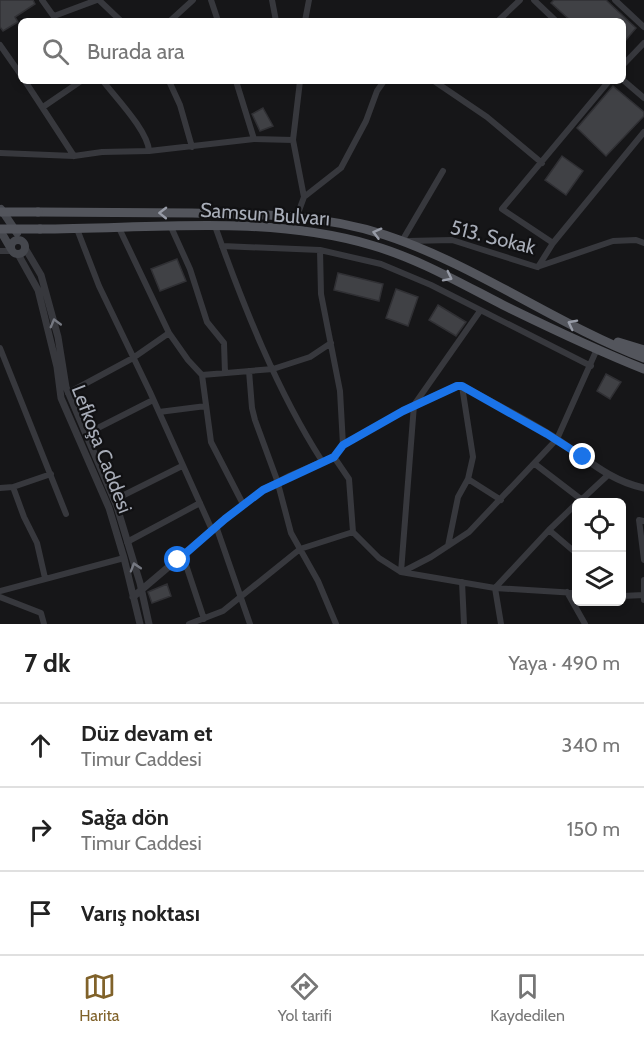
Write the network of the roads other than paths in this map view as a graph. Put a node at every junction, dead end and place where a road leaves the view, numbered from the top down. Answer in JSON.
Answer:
{"nodes":[{"id":1,"x":42,"y":0,"type":"edge"},
{"id":2,"x":98,"y":0,"type":"edge"},
{"id":3,"x":194,"y":0,"type":"edge"},
{"id":4,"x":211,"y":0,"type":"edge"},
{"id":5,"x":272,"y":0,"type":"edge"},
{"id":6,"x":309,"y":0,"type":"edge"},
{"id":7,"x":520,"y":0,"type":"edge"},
{"id":8,"x":534,"y":0,"type":"edge"},
{"id":9,"x":615,"y":0,"type":"edge"},
{"id":10,"x":55,"y":18,"type":"edge"},
{"id":11,"x":58,"y":18,"type":"edge"},
{"id":12,"x":118,"y":18,"type":"edge"},
{"id":13,"x":173,"y":18,"type":"edge"},
{"id":14,"x":217,"y":18,"type":"edge"},
{"id":15,"x":275,"y":18,"type":"edge"},
{"id":16,"x":306,"y":18,"type":"edge"},
{"id":17,"x":501,"y":18,"type":"edge"},
{"id":18,"x":553,"y":18,"type":"edge"},
{"id":19,"x":644,"y":27,"type":"edge"},
{"id":20,"x":0,"y":45,"type":"edge"},
{"id":21,"x":643,"y":46,"type":"edge"},
{"id":22,"x":626,"y":63,"type":"edge"},
{"id":23,"x":18,"y":71,"type":"edge"},
{"id":24,"x":626,"y":83,"type":"edge"},
{"id":25,"x":27,"y":84,"type":"edge"},
{"id":26,"x":76,"y":84,"type":"edge"},
{"id":27,"x":105,"y":84,"type":"edge"},
{"id":28,"x":170,"y":84,"type":"edge"},
{"id":29,"x":237,"y":84,"type":"edge"},
{"id":30,"x":300,"y":84,"type":"edge"},
{"id":31,"x":382,"y":84,"type":"edge"},
{"id":32,"x":439,"y":84,"type":"edge"},
{"id":33,"x":607,"y":84,"type":"edge"},
{"id":34,"x":644,"y":98,"type":"edge"},
{"id":35,"x":43,"y":106,"type":"junction"},
{"id":36,"x":644,"y":132,"type":"edge"},
{"id":37,"x":254,"y":139,"type":"junction"},
{"id":38,"x":293,"y":141,"type":"junction"},
{"id":39,"x":192,"y":147,"type":"junction"},
{"id":40,"x":148,"y":151,"type":"junction"},
{"id":41,"x":0,"y":153,"type":"edge"},
{"id":42,"x":74,"y":156,"type":"junction"},
{"id":43,"x":542,"y":163,"type":"junction"},
{"id":44,"x":443,"y":171,"type":"dead end"},
{"id":45,"x":304,"y":196,"type":"junction"},
{"id":46,"x":0,"y":208,"type":"edge"},
{"id":47,"x":0,"y":212,"type":"edge"},
{"id":48,"x":297,"y":216,"type":"junction"},
{"id":49,"x":215,"y":226,"type":"junction"},
{"id":50,"x":171,"y":227,"type":"junction"},
{"id":51,"x":119,"y":228,"type":"junction"},
{"id":52,"x":77,"y":229,"type":"junction"},
{"id":53,"x":0,"y":230,"type":"edge"},
{"id":54,"x":402,"y":242,"type":"junction"},
{"id":55,"x":553,"y":243,"type":"junction"},
{"id":56,"x":644,"y":243,"type":"edge"},
{"id":57,"x":25,"y":246,"type":"junction"},
{"id":58,"x":222,"y":246,"type":"junction"},
{"id":59,"x":320,"y":249,"type":"junction"},
{"id":60,"x":0,"y":251,"type":"edge"},
{"id":61,"x":14,"y":252,"type":"junction"},
{"id":62,"x":537,"y":267,"type":"junction"},
{"id":63,"x":480,"y":311,"type":"junction"},
{"id":64,"x":169,"y":333,"type":"junction"},
{"id":65,"x":593,"y":335,"type":"junction"},
{"id":66,"x":331,"y":343,"type":"junction"},
{"id":67,"x":0,"y":348,"type":"edge"},
{"id":68,"x":601,"y":350,"type":"junction"},
{"id":69,"x":644,"y":351,"type":"edge"},
{"id":70,"x":133,"y":358,"type":"junction"},
{"id":71,"x":644,"y":358,"type":"edge"},
{"id":72,"x":591,"y":366,"type":"junction"},
{"id":73,"x":273,"y":369,"type":"junction"},
{"id":74,"x":644,"y":369,"type":"edge"},
{"id":75,"x":249,"y":371,"type":"junction"},
{"id":76,"x":225,"y":373,"type":"junction"},
{"id":77,"x":202,"y":375,"type":"junction"},
{"id":78,"x":644,"y":375,"type":"edge"},
{"id":79,"x":462,"y":386,"type":"junction"},
{"id":80,"x":68,"y":393,"type":"junction"},
{"id":81,"x":153,"y":400,"type":"junction"},
{"id":82,"x":414,"y":405,"type":"junction"},
{"id":83,"x":206,"y":406,"type":"junction"},
{"id":84,"x":159,"y":412,"type":"junction"},
{"id":85,"x":86,"y":434,"type":"junction"},
{"id":86,"x":557,"y":439,"type":"junction"},
{"id":87,"x":343,"y":445,"type":"junction"},
{"id":88,"x":334,"y":457,"type":"junction"},
{"id":89,"x":322,"y":461,"type":"junction"},
{"id":90,"x":535,"y":464,"type":"junction"},
{"id":91,"x":182,"y":466,"type":"junction"},
{"id":92,"x":51,"y":474,"type":"junction"},
{"id":93,"x":608,"y":475,"type":"junction"},
{"id":94,"x":468,"y":479,"type":"junction"},
{"id":95,"x":277,"y":482,"type":"junction"},
{"id":96,"x":13,"y":487,"type":"junction"},
{"id":97,"x":0,"y":488,"type":"edge"},
{"id":98,"x":644,"y":488,"type":"edge"},
{"id":99,"x":574,"y":498,"type":"edge"},
{"id":100,"x":583,"y":498,"type":"edge"},
{"id":101,"x":114,"y":500,"type":"junction"},
{"id":102,"x":501,"y":500,"type":"junction"},
{"id":103,"x":200,"y":503,"type":"junction"},
{"id":104,"x":243,"y":504,"type":"junction"},
{"id":105,"x":572,"y":509,"type":"edge"},
{"id":106,"x":66,"y":514,"type":"dead end"},
{"id":107,"x":644,"y":521,"type":"edge"},
{"id":108,"x":214,"y":528,"type":"junction"},
{"id":109,"x":549,"y":530,"type":"junction"},
{"id":110,"x":353,"y":532,"type":"junction"},
{"id":111,"x":128,"y":542,"type":"junction"},
{"id":112,"x":448,"y":547,"type":"junction"},
{"id":113,"x":300,"y":549,"type":"junction"},
{"id":114,"x":575,"y":552,"type":"edge"},
{"id":115,"x":183,"y":556,"type":"junction"},
{"id":116,"x":124,"y":558,"type":"junction"},
{"id":117,"x":644,"y":560,"type":"edge"},
{"id":118,"x":401,"y":572,"type":"junction"},
{"id":119,"x":45,"y":578,"type":"junction"},
{"id":120,"x":644,"y":580,"type":"edge"},
{"id":121,"x":462,"y":582,"type":"junction"},
{"id":122,"x":495,"y":588,"type":"junction"},
{"id":123,"x":141,"y":590,"type":"junction"},
{"id":124,"x":0,"y":591,"type":"edge"},
{"id":125,"x":567,"y":592,"type":"junction"},
{"id":126,"x":572,"y":593,"type":"edge"},
{"id":127,"x":626,"y":596,"type":"edge"},
{"id":128,"x":644,"y":596,"type":"edge"},
{"id":129,"x":0,"y":597,"type":"edge"},
{"id":130,"x":133,"y":597,"type":"junction"},
{"id":131,"x":242,"y":598,"type":"junction"},
{"id":132,"x":204,"y":619,"type":"junction"},
{"id":133,"x":45,"y":624,"type":"edge"},
{"id":134,"x":144,"y":624,"type":"edge"},
{"id":135,"x":189,"y":624,"type":"edge"},
{"id":136,"x":250,"y":624,"type":"edge"},
{"id":137,"x":336,"y":624,"type":"edge"},
{"id":138,"x":464,"y":624,"type":"edge"},
{"id":139,"x":501,"y":624,"type":"edge"},
{"id":140,"x":585,"y":624,"type":"edge"}],
"edges":[{"from":1,"to":10,"type":"street"},
{"from":2,"to":11,"type":"street"},
{"from":2,"to":12,"type":"street"},
{"from":3,"to":13,"type":"street"},
{"from":4,"to":14,"type":"street"},
{"from":5,"to":15,"type":"street"},
{"from":6,"to":16,"type":"street"},
{"from":7,"to":17,"type":"street"},
{"from":8,"to":18,"type":"street"},
{"from":9,"to":19,"type":"street"},
{"from":20,"to":23,"type":"street"},
{"from":21,"to":22,"type":"street"},
{"from":24,"to":34,"type":"street"},
{"from":25,"to":35,"type":"street"},
{"from":26,"to":35,"type":"street"},
{"from":27,"to":40,"type":"street"},
{"from":28,"to":39,"type":"street"},
{"from":29,"to":37,"type":"street"},
{"from":30,"to":38,"type":"street"},
{"from":31,"to":45,"type":"street"},
{"from":32,"to":43,"type":"street"},
{"from":33,"to":43,"type":"street"},
{"from":35,"to":42,"type":"street"},
{"from":36,"to":55,"type":"street"},
{"from":37,"to":38,"type":"street"},
{"from":37,"to":39,"type":"street"},
{"from":38,"to":45,"type":"street"},
{"from":39,"to":40,"type":"street"},
{"from":40,"to":42,"type":"street"},
{"from":41,"to":42,"type":"street"},
{"from":43,"to":55,"type":"street"},
{"from":44,"to":54,"type":"street"},
{"from":45,"to":48,"type":"street"},
{"from":46,"to":57,"type":"main road"},
{"from":48,"to":47,"type":"main road","one_way":true,"bridge":true},
{"from":54,"to":48,"type":"main road","one_way":true},
{"from":49,"to":50,"type":"main road","name":"Samsun Bulvarı"},
{"from":49,"to":58,"type":"street"},
{"from":49,"to":68,"type":"main road","name":"Samsun Bulvarı","one_way":true},
{"from":50,"to":51,"type":"main road","name":"Samsun Bulvarı"},
{"from":50,"to":76,"type":"street"},
{"from":51,"to":52,"type":"main road","name":"Samsun Bulvarı"},
{"from":51,"to":64,"type":"street"},
{"from":52,"to":53,"type":"main road","name":"Samsun Bulvarı","bridge":true},
{"from":52,"to":70,"type":"street"},
{"from":53,"to":61,"type":"main road"},
{"from":54,"to":62,"type":"street","name":"513. Sokak"},
{"from":65,"to":54,"type":"main road","one_way":true},
{"from":55,"to":62,"type":"street"},
{"from":56,"to":62,"type":"street","name":"513. Sokak"},
{"from":57,"to":61,"type":"main road"},
{"from":80,"to":57,"type":"street","one_way":true},
{"from":58,"to":59,"type":"street"},
{"from":58,"to":73,"type":"street"},
{"from":59,"to":63,"type":"street"},
{"from":59,"to":66,"type":"street"},
{"from":60,"to":61,"type":"street"},
{"from":61,"to":116,"type":"street","name":"Lefkoşa Caddesi"},
{"from":63,"to":72,"type":"street"},
{"from":63,"to":82,"type":"street"},
{"from":64,"to":70,"type":"street"},
{"from":64,"to":77,"type":"street"},
{"from":65,"to":69,"type":"main road"},
{"from":65,"to":71,"type":"main road"},
{"from":66,"to":73,"type":"street"},
{"from":66,"to":87,"type":"street"},
{"from":67,"to":92,"type":"street"},
{"from":68,"to":72,"type":"street"},
{"from":68,"to":74,"type":"main road","name":"Samsun Bulvarı"},
{"from":68,"to":78,"type":"main road"},
{"from":70,"to":80,"type":"street"},
{"from":70,"to":81,"type":"street"},
{"from":72,"to":86,"type":"street"},
{"from":73,"to":75,"type":"street"},
{"from":73,"to":89,"type":"street"},
{"from":75,"to":76,"type":"street"},
{"from":75,"to":95,"type":"street"},
{"from":76,"to":77,"type":"street"},
{"from":77,"to":83,"type":"street"},
{"from":79,"to":82,"type":"street"},
{"from":79,"to":86,"type":"street"},
{"from":79,"to":94,"type":"street"},
{"from":80,"to":85,"type":"street"},
{"from":81,"to":84,"type":"street"},
{"from":81,"to":85,"type":"street"},
{"from":82,"to":87,"type":"street"},
{"from":82,"to":118,"type":"street"},
{"from":83,"to":84,"type":"street"},
{"from":83,"to":104,"type":"street"},
{"from":84,"to":91,"type":"street"},
{"from":85,"to":101,"type":"street"},
{"from":86,"to":90,"type":"street"},
{"from":86,"to":93,"type":"street"},
{"from":87,"to":88,"type":"street"},
{"from":88,"to":89,"type":"street"},
{"from":88,"to":110,"type":"street"},
{"from":89,"to":95,"type":"street"},
{"from":90,"to":99,"type":"street"},
{"from":90,"to":102,"type":"street"},
{"from":91,"to":101,"type":"street"},
{"from":91,"to":103,"type":"street"},
{"from":92,"to":96,"type":"street"},
{"from":92,"to":106,"type":"street"},
{"from":93,"to":98,"type":"street"},
{"from":93,"to":100,"type":"street"},
{"from":94,"to":102,"type":"street"},
{"from":94,"to":112,"type":"street"},
{"from":95,"to":104,"type":"street"},
{"from":95,"to":113,"type":"street"},
{"from":96,"to":97,"type":"street"},
{"from":96,"to":119,"type":"street"},
{"from":101,"to":111,"type":"street"},
{"from":102,"to":112,"type":"street"},
{"from":103,"to":108,"type":"street"},
{"from":103,"to":111,"type":"street"},
{"from":104,"to":108,"type":"street"},
{"from":105,"to":109,"type":"street"},
{"from":107,"to":117,"type":"street"},
{"from":108,"to":115,"type":"street"},
{"from":108,"to":131,"type":"street"},
{"from":109,"to":114,"type":"street"},
{"from":109,"to":122,"type":"street"},
{"from":110,"to":113,"type":"street"},
{"from":110,"to":118,"type":"street"},
{"from":123,"to":111,"type":"street","one_way":true},
{"from":112,"to":118,"type":"street"},
{"from":113,"to":131,"type":"street"},
{"from":113,"to":137,"type":"street"},
{"from":115,"to":123,"type":"street"},
{"from":115,"to":132,"type":"street"},
{"from":116,"to":119,"type":"street"},
{"from":116,"to":130,"type":"street","name":"Lefkoşa Caddesi"},
{"from":118,"to":121,"type":"street"},
{"from":119,"to":124,"type":"street"},
{"from":120,"to":128,"type":"street"},
{"from":121,"to":122,"type":"street"},
{"from":121,"to":138,"type":"street"},
{"from":122,"to":125,"type":"street"},
{"from":122,"to":139,"type":"street"},
{"from":123,"to":130,"type":"street"},
{"from":123,"to":134,"type":"street"},
{"from":125,"to":126,"type":"street"},
{"from":125,"to":140,"type":"street"},
{"from":127,"to":128,"type":"street"},
{"from":129,"to":133,"type":"street"},
{"from":130,"to":134,"type":"street","name":"Lefkoşa Caddesi"},
{"from":131,"to":132,"type":"street"},
{"from":131,"to":136,"type":"street"},
{"from":132,"to":135,"type":"street"}]}
